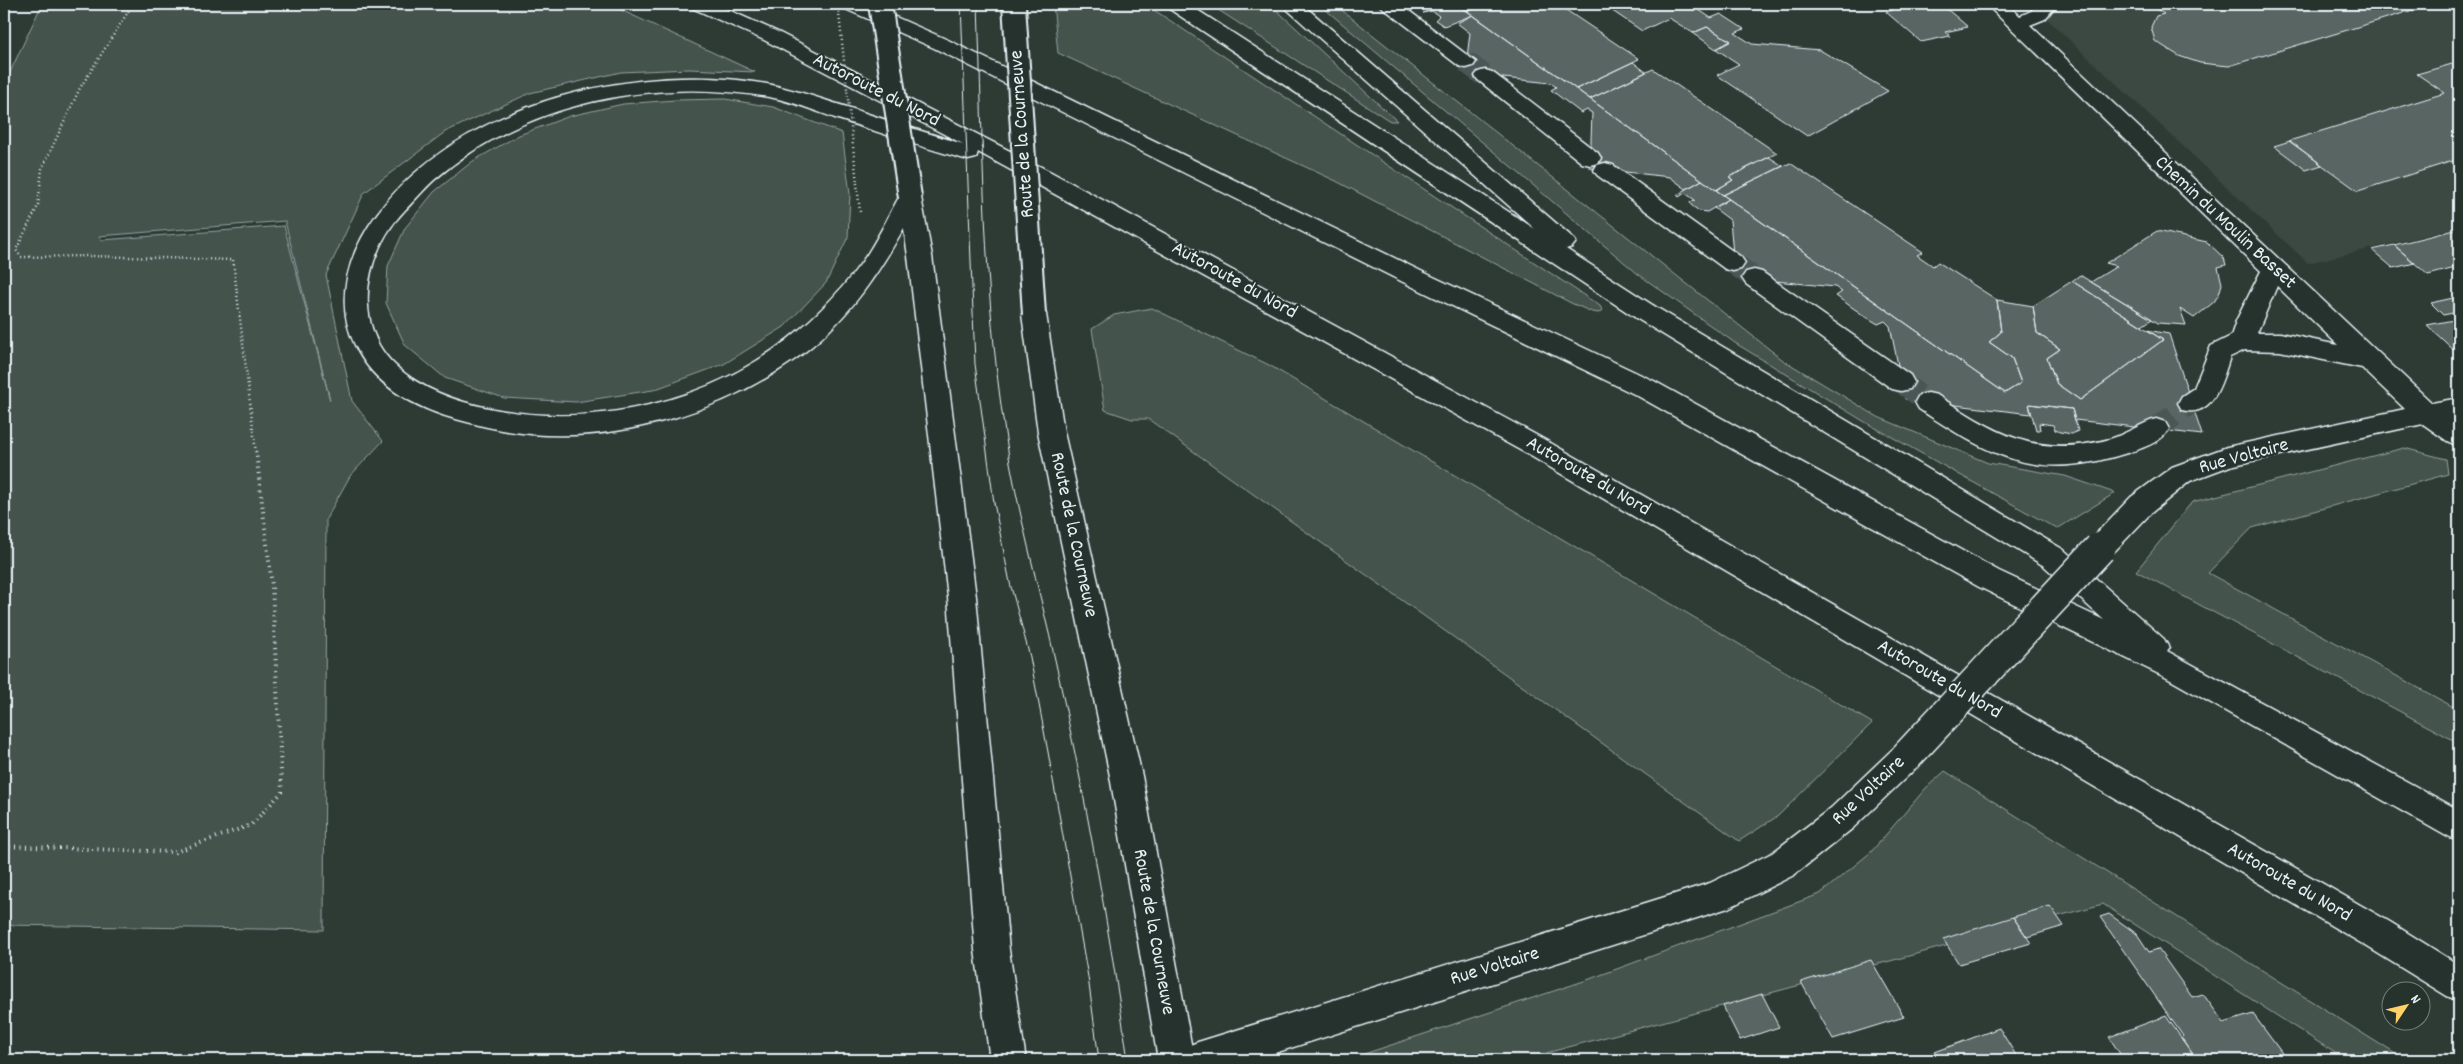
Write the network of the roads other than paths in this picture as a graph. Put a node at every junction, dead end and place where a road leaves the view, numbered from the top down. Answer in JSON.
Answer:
{"nodes":[{"id":1,"x":699,"y":4,"type":"edge"},
{"id":2,"x":850,"y":4,"type":"edge"},
{"id":3,"x":880,"y":4,"type":"edge"},
{"id":4,"x":1014,"y":4,"type":"edge"},
{"id":5,"x":1175,"y":4,"type":"edge"},
{"id":6,"x":1291,"y":4,"type":"edge"},
{"id":7,"x":1388,"y":4,"type":"edge"},
{"id":8,"x":1996,"y":4,"type":"edge"},
{"id":9,"x":2047,"y":4,"type":"edge"},
{"id":10,"x":2016,"y":23,"type":"junction"},
{"id":11,"x":1466,"y":62,"type":"tunnel mouth"},
{"id":12,"x":1485,"y":76,"type":"tunnel mouth"},
{"id":13,"x":1043,"y":177,"type":"junction"},
{"id":14,"x":910,"y":198,"type":"junction"},
{"id":15,"x":1733,"y":263,"type":"tunnel mouth"},
{"id":16,"x":2274,"y":269,"type":"junction"},
{"id":17,"x":1754,"y":278,"type":"tunnel mouth"},
{"id":18,"x":1645,"y":312,"type":"junction"},
{"id":19,"x":2242,"y":341,"type":"junction"},
{"id":20,"x":2370,"y":360,"type":"junction"},
{"id":21,"x":1901,"y":382,"type":"tunnel mouth"},
{"id":22,"x":1928,"y":402,"type":"tunnel mouth"},
{"id":23,"x":2191,"y":402,"type":"tunnel mouth"},
{"id":24,"x":2459,"y":407,"type":"edge"},
{"id":25,"x":2428,"y":414,"type":"junction"},
{"id":26,"x":2156,"y":429,"type":"tunnel mouth"},
{"id":27,"x":2459,"y":436,"type":"edge"},
{"id":28,"x":2178,"y":669,"type":"junction"},
{"id":29,"x":2459,"y":827,"type":"edge"},
{"id":30,"x":2459,"y":984,"type":"edge"},
{"id":31,"x":1008,"y":1060,"type":"edge"},
{"id":32,"x":1176,"y":1060,"type":"edge"},
{"id":33,"x":1198,"y":1060,"type":"edge"}],
"edges":[{"from":1,"to":13,"type":"main road","name":"Autoroute du Nord"},
{"from":2,"to":28,"type":"main road"},
{"from":3,"to":14,"type":"main road","bridge":true},
{"from":4,"to":32,"type":"main road","name":"Route de la Courneuve","bridge":true},
{"from":5,"to":18,"type":"main road"},
{"from":6,"to":18,"type":"main road"},
{"from":7,"to":11,"type":"main road"},
{"from":8,"to":10,"type":"main road","name":"Chemin du Moulin Basset"},
{"from":9,"to":10,"type":"main road"},
{"from":10,"to":16,"type":"main road","name":"Chemin du Moulin Basset"},
{"from":12,"to":15,"type":"main road"},
{"from":13,"to":14,"type":"main road"},
{"from":13,"to":30,"type":"main road","name":"Autoroute du Nord"},
{"from":14,"to":31,"type":"main road"},
{"from":16,"to":19,"type":"main road"},
{"from":16,"to":20,"type":"main road","name":"Chemin du Moulin Basset"},
{"from":17,"to":21,"type":"main road"},
{"from":18,"to":28,"type":"main road"},
{"from":19,"to":20,"type":"main road"},
{"from":19,"to":23,"type":"main road"},
{"from":20,"to":25,"type":"main road","name":"Chemin du Moulin Basset"},
{"from":22,"to":26,"type":"main road"},
{"from":24,"to":25,"type":"main road","name":"Rue Voltaire"},
{"from":25,"to":27,"type":"main road","name":"Chemin du Moulin Basset"},
{"from":25,"to":33,"type":"main road","name":"Rue Voltaire","bridge":true},
{"from":28,"to":29,"type":"main road"}]}
